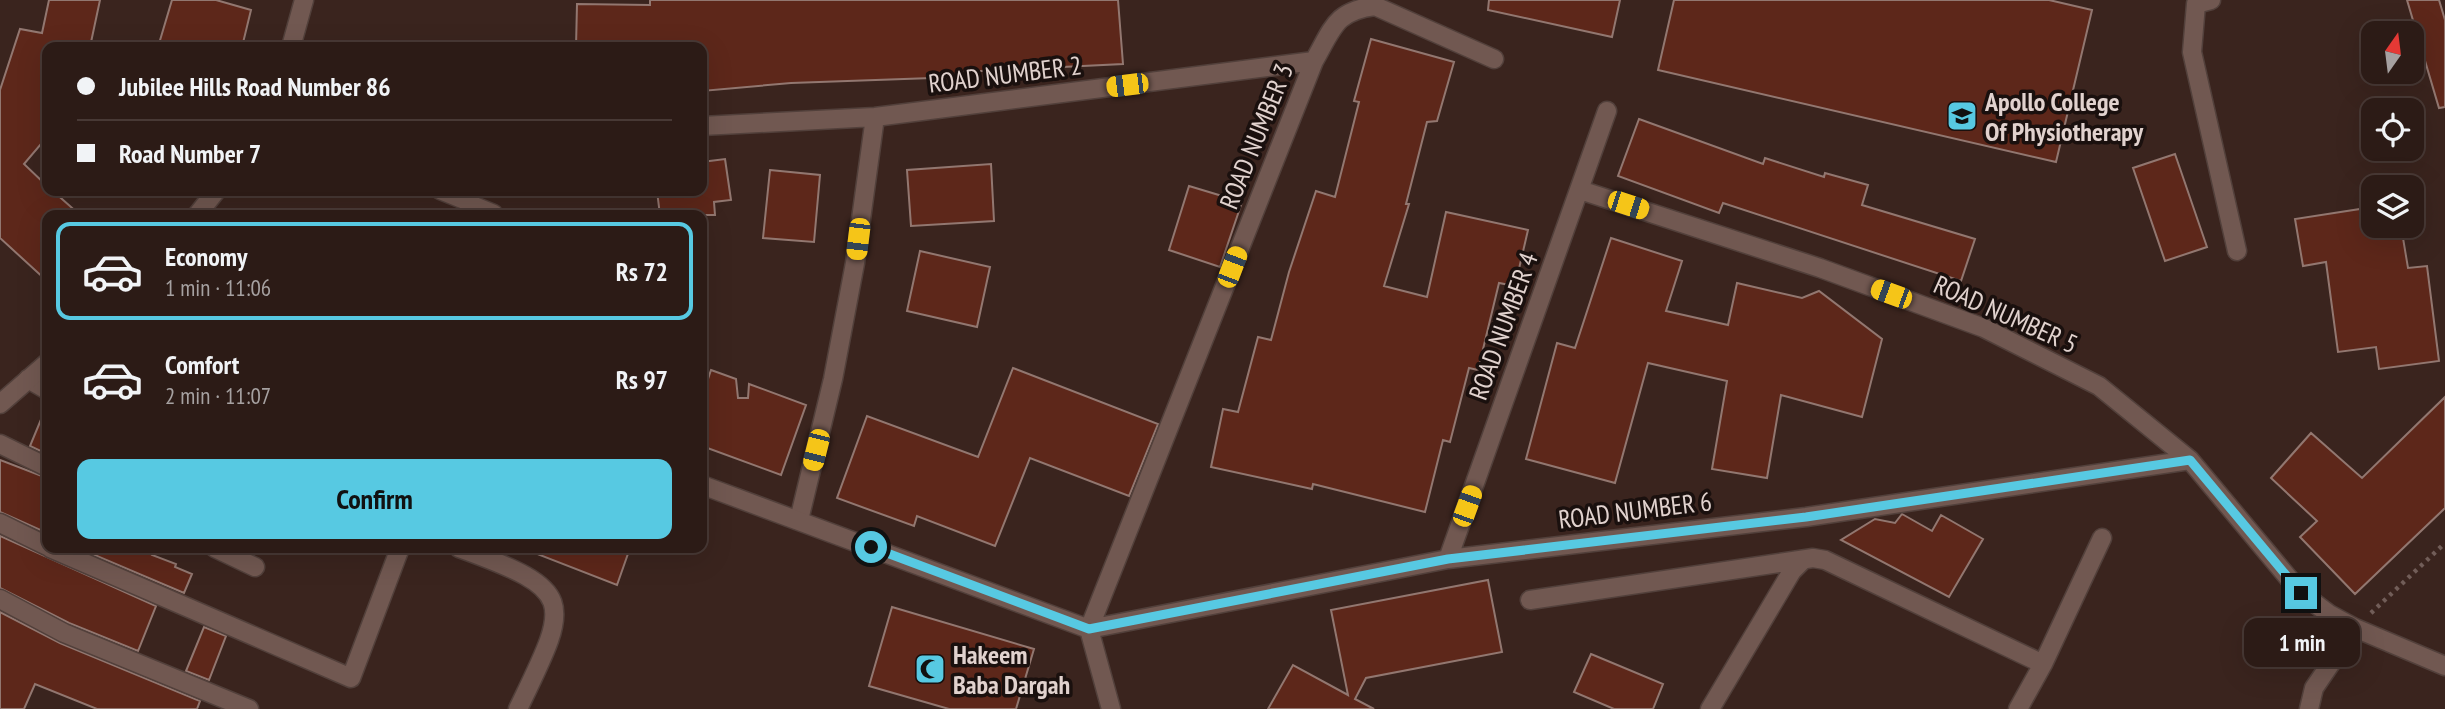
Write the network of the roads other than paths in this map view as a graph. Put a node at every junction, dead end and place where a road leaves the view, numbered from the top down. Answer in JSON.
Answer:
{"nodes":[{"id":1,"x":304,"y":0,"type":"edge"},
{"id":2,"x":2196,"y":1,"type":"edge"},
{"id":3,"x":292,"y":42,"type":"edge"},
{"id":4,"x":1494,"y":59,"type":"dead end"},
{"id":5,"x":1314,"y":61,"type":"junction"},
{"id":6,"x":1607,"y":111,"type":"dead end"},
{"id":7,"x":874,"y":117,"type":"junction"},
{"id":8,"x":707,"y":126,"type":"edge"},
{"id":9,"x":1580,"y":190,"type":"junction"},
{"id":10,"x":212,"y":196,"type":"edge"},
{"id":11,"x":452,"y":196,"type":"edge"},
{"id":12,"x":201,"y":210,"type":"edge"},
{"id":13,"x":487,"y":210,"type":"edge"},
{"id":14,"x":2237,"y":251,"type":"dead end"},
{"id":15,"x":42,"y":367,"type":"edge"},
{"id":16,"x":28,"y":380,"type":"junction"},
{"id":17,"x":42,"y":387,"type":"edge"},
{"id":18,"x":0,"y":404,"type":"edge"},
{"id":19,"x":0,"y":444,"type":"edge"},
{"id":20,"x":2190,"y":460,"type":"junction"},
{"id":21,"x":42,"y":465,"type":"edge"},
{"id":22,"x":707,"y":487,"type":"edge"},
{"id":23,"x":799,"y":520,"type":"junction"},
{"id":24,"x":0,"y":523,"type":"edge"},
{"id":25,"x":2102,"y":538,"type":"dead end"},
{"id":26,"x":42,"y":544,"type":"edge"},
{"id":27,"x":63,"y":553,"type":"edge"},
{"id":28,"x":226,"y":553,"type":"edge"},
{"id":29,"x":397,"y":553,"type":"edge"},
{"id":30,"x":474,"y":553,"type":"edge"},
{"id":31,"x":1448,"y":559,"type":"junction"},
{"id":32,"x":1803,"y":560,"type":"junction"},
{"id":33,"x":255,"y":567,"type":"dead end"},
{"id":34,"x":0,"y":599,"type":"edge"},
{"id":35,"x":1530,"y":600,"type":"dead end"},
{"id":36,"x":2355,"y":628,"type":"junction"},
{"id":37,"x":1089,"y":629,"type":"junction"},
{"id":38,"x":2043,"y":664,"type":"junction"},
{"id":39,"x":2445,"y":666,"type":"edge"},
{"id":40,"x":249,"y":709,"type":"edge"},
{"id":41,"x":518,"y":709,"type":"edge"},
{"id":42,"x":1111,"y":709,"type":"edge"},
{"id":43,"x":1710,"y":709,"type":"edge"},
{"id":44,"x":2018,"y":709,"type":"edge"},
{"id":45,"x":2309,"y":709,"type":"edge"}],
"edges":[{"from":1,"to":3,"type":"street"},
{"from":2,"to":14,"type":"street"},
{"from":4,"to":5,"type":"street","name":"ROAD NUMBER 3"},
{"from":5,"to":7,"type":"street","name":"ROAD NUMBER 2"},
{"from":5,"to":37,"type":"street","name":"ROAD NUMBER 3"},
{"from":6,"to":9,"type":"street","name":"ROAD NUMBER 4"},
{"from":7,"to":8,"type":"street","name":"ROAD NUMBER 2"},
{"from":7,"to":23,"type":"street"},
{"from":9,"to":20,"type":"street","name":"ROAD NUMBER 5"},
{"from":9,"to":31,"type":"street","name":"ROAD NUMBER 4"},
{"from":10,"to":12,"type":"street"},
{"from":11,"to":13,"type":"lane"},
{"from":15,"to":16,"type":"street"},
{"from":16,"to":17,"type":"street"},
{"from":16,"to":18,"type":"street"},
{"from":19,"to":21,"type":"street"},
{"from":20,"to":31,"type":"street","name":"ROAD NUMBER 6"},
{"from":20,"to":36,"type":"street","name":"ROAD NUMBER 5"},
{"from":22,"to":23,"type":"street"},
{"from":23,"to":37,"type":"street"},
{"from":24,"to":26,"type":"street"},
{"from":25,"to":38,"type":"street"},
{"from":27,"to":29,"type":"street"},
{"from":28,"to":33,"type":"street"},
{"from":30,"to":41,"type":"street"},
{"from":31,"to":37,"type":"street","name":"ROAD NUMBER 6"},
{"from":32,"to":35,"type":"street"},
{"from":32,"to":38,"type":"street"},
{"from":32,"to":43,"type":"street"},
{"from":34,"to":40,"type":"street"},
{"from":36,"to":39,"type":"street","name":"ROAD NUMBER 5"},
{"from":36,"to":45,"type":"street"},
{"from":37,"to":42,"type":"street"},
{"from":38,"to":44,"type":"street"}]}
